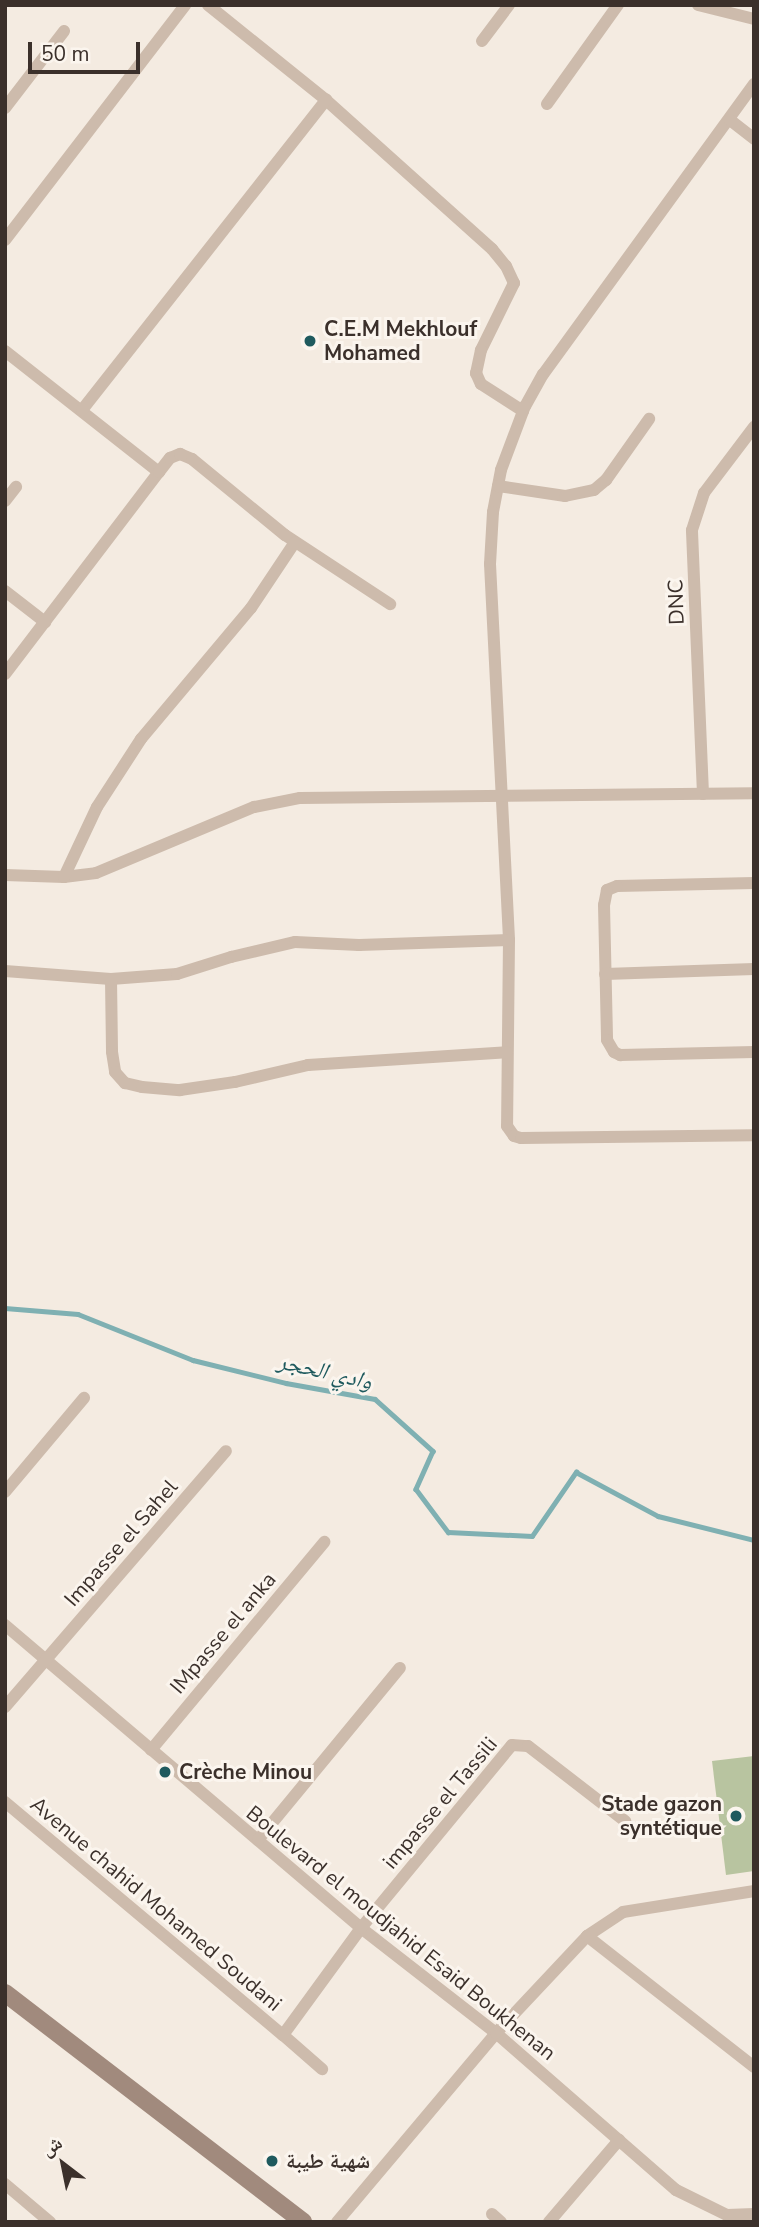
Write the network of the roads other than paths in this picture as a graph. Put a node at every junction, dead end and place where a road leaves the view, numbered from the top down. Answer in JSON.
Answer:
{"nodes":[{"id":1,"x":185,"y":5,"type":"edge"},
{"id":2,"x":208,"y":5,"type":"edge"},
{"id":3,"x":509,"y":5,"type":"edge"},
{"id":4,"x":618,"y":5,"type":"edge"},
{"id":5,"x":698,"y":5,"type":"edge"},
{"id":6,"x":754,"y":19,"type":"edge"},
{"id":7,"x":64,"y":31,"type":"dead end"},
{"id":8,"x":482,"y":41,"type":"dead end"},
{"id":9,"x":754,"y":84,"type":"edge"},
{"id":10,"x":326,"y":100,"type":"junction"},
{"id":11,"x":547,"y":104,"type":"dead end"},
{"id":12,"x":5,"y":108,"type":"edge"},
{"id":13,"x":730,"y":120,"type":"junction"},
{"id":14,"x":754,"y":139,"type":"edge"},
{"id":15,"x":10,"y":223,"type":"edge"},
{"id":16,"x":5,"y":240,"type":"edge"},
{"id":17,"x":5,"y":351,"type":"edge"},
{"id":18,"x":82,"y":411,"type":"junction"},
{"id":19,"x":523,"y":411,"type":"junction"},
{"id":20,"x":649,"y":419,"type":"dead end"},
{"id":21,"x":754,"y":427,"type":"edge"},
{"id":22,"x":159,"y":472,"type":"junction"},
{"id":23,"x":498,"y":486,"type":"junction"},
{"id":24,"x":16,"y":487,"type":"dead end"},
{"id":25,"x":5,"y":501,"type":"edge"},
{"id":26,"x":295,"y":542,"type":"junction"},
{"id":27,"x":5,"y":591,"type":"edge"},
{"id":28,"x":390,"y":604,"type":"dead end"},
{"id":29,"x":46,"y":622,"type":"junction"},
{"id":30,"x":5,"y":674,"type":"edge"},
{"id":31,"x":754,"y":793,"type":"edge"},
{"id":32,"x":703,"y":794,"type":"junction"},
{"id":33,"x":503,"y":797,"type":"junction"},
{"id":34,"x":5,"y":875,"type":"edge"},
{"id":35,"x":64,"y":877,"type":"junction"},
{"id":36,"x":754,"y":883,"type":"edge"},
{"id":37,"x":509,"y":940,"type":"junction"},
{"id":38,"x":754,"y":969,"type":"edge"},
{"id":39,"x":5,"y":971,"type":"edge"},
{"id":40,"x":605,"y":974,"type":"junction"},
{"id":41,"x":111,"y":979,"type":"junction"},
{"id":42,"x":507,"y":1052,"type":"junction"},
{"id":43,"x":754,"y":1052,"type":"edge"},
{"id":44,"x":754,"y":1135,"type":"edge"},
{"id":45,"x":85,"y":1398,"type":"dead end"},
{"id":46,"x":226,"y":1451,"type":"dead end"},
{"id":47,"x":5,"y":1492,"type":"edge"},
{"id":48,"x":324,"y":1542,"type":"dead end"},
{"id":49,"x":5,"y":1625,"type":"edge"},
{"id":50,"x":45,"y":1660,"type":"junction"},
{"id":51,"x":400,"y":1668,"type":"dead end"},
{"id":52,"x":5,"y":1707,"type":"edge"},
{"id":53,"x":151,"y":1750,"type":"junction"},
{"id":54,"x":5,"y":1802,"type":"edge"},
{"id":55,"x":625,"y":1821,"type":"dead end"},
{"id":56,"x":258,"y":1840,"type":"junction"},
{"id":57,"x":754,"y":1891,"type":"edge"},
{"id":58,"x":361,"y":1928,"type":"junction"},
{"id":59,"x":587,"y":1936,"type":"junction"},
{"id":60,"x":5,"y":1993,"type":"edge"},
{"id":61,"x":496,"y":2033,"type":"junction"},
{"id":62,"x":283,"y":2035,"type":"junction"},
{"id":63,"x":754,"y":2067,"type":"edge"},
{"id":64,"x":322,"y":2070,"type":"dead end"},
{"id":65,"x":619,"y":2140,"type":"junction"},
{"id":66,"x":5,"y":2183,"type":"edge"},
{"id":67,"x":754,"y":2214,"type":"edge"},
{"id":68,"x":50,"y":2222,"type":"edge"},
{"id":69,"x":303,"y":2222,"type":"edge"},
{"id":70,"x":337,"y":2222,"type":"edge"},
{"id":71,"x":549,"y":2222,"type":"edge"}],
"edges":[{"from":1,"to":15,"type":"street"},
{"from":2,"to":10,"type":"street"},
{"from":3,"to":8,"type":"street"},
{"from":4,"to":11,"type":"street"},
{"from":5,"to":6,"type":"street"},
{"from":7,"to":12,"type":"street"},
{"from":9,"to":13,"type":"street"},
{"from":10,"to":18,"type":"street"},
{"from":10,"to":19,"type":"street"},
{"from":13,"to":14,"type":"street"},
{"from":13,"to":19,"type":"street"},
{"from":15,"to":16,"type":"street"},
{"from":17,"to":18,"type":"street"},
{"from":18,"to":22,"type":"street"},
{"from":19,"to":23,"type":"street"},
{"from":20,"to":23,"type":"street"},
{"from":21,"to":32,"type":"street","name":"DNC"},
{"from":22,"to":26,"type":"street"},
{"from":22,"to":29,"type":"street"},
{"from":23,"to":33,"type":"street"},
{"from":24,"to":25,"type":"street"},
{"from":26,"to":28,"type":"street"},
{"from":26,"to":35,"type":"street"},
{"from":27,"to":29,"type":"street"},
{"from":29,"to":30,"type":"street"},
{"from":31,"to":32,"type":"street"},
{"from":32,"to":33,"type":"street"},
{"from":33,"to":35,"type":"street"},
{"from":33,"to":37,"type":"street"},
{"from":34,"to":35,"type":"street"},
{"from":36,"to":40,"type":"street"},
{"from":37,"to":41,"type":"street"},
{"from":37,"to":42,"type":"street"},
{"from":38,"to":40,"type":"street"},
{"from":39,"to":41,"type":"street"},
{"from":40,"to":43,"type":"street"},
{"from":41,"to":42,"type":"street"},
{"from":42,"to":44,"type":"street"},
{"from":45,"to":47,"type":"street"},
{"from":46,"to":50,"type":"street","name":"Impasse el Sahel"},
{"from":48,"to":53,"type":"street","name":"IMpasse el anka"},
{"from":49,"to":50,"type":"street","name":"Boulevard el moudjahid Esaid Boukhenan"},
{"from":50,"to":52,"type":"street"},
{"from":50,"to":53,"type":"street","name":"Boulevard el moudjahid Esaid Boukhenan"},
{"from":51,"to":56,"type":"street"},
{"from":53,"to":56,"type":"street","name":"Boulevard el moudjahid Esaid Boukhenan"},
{"from":54,"to":62,"type":"street","name":"Avenue chahid Mohamed Soudani"},
{"from":55,"to":58,"type":"street","name":"impasse el Tassili"},
{"from":56,"to":58,"type":"street","name":"Boulevard el moudjahid Esaid Boukhenan"},
{"from":57,"to":59,"type":"street"},
{"from":58,"to":61,"type":"street","name":"Boulevard el moudjahid Esaid Boukhenan"},
{"from":58,"to":62,"type":"street","name":"Avenue chahid Mohamed Soudani"},
{"from":59,"to":61,"type":"street"},
{"from":59,"to":63,"type":"street"},
{"from":60,"to":69,"type":"main road"},
{"from":61,"to":65,"type":"street","name":"Boulevard el moudjahid Esaid Boukhenan"},
{"from":61,"to":70,"type":"street"},
{"from":62,"to":64,"type":"street","name":"Avenue chahid Mohamed Soudani"},
{"from":65,"to":67,"type":"street","name":"Boulevard el moudjahid Esaid Boukhenan"},
{"from":65,"to":71,"type":"street"},
{"from":66,"to":68,"type":"street"}]}
